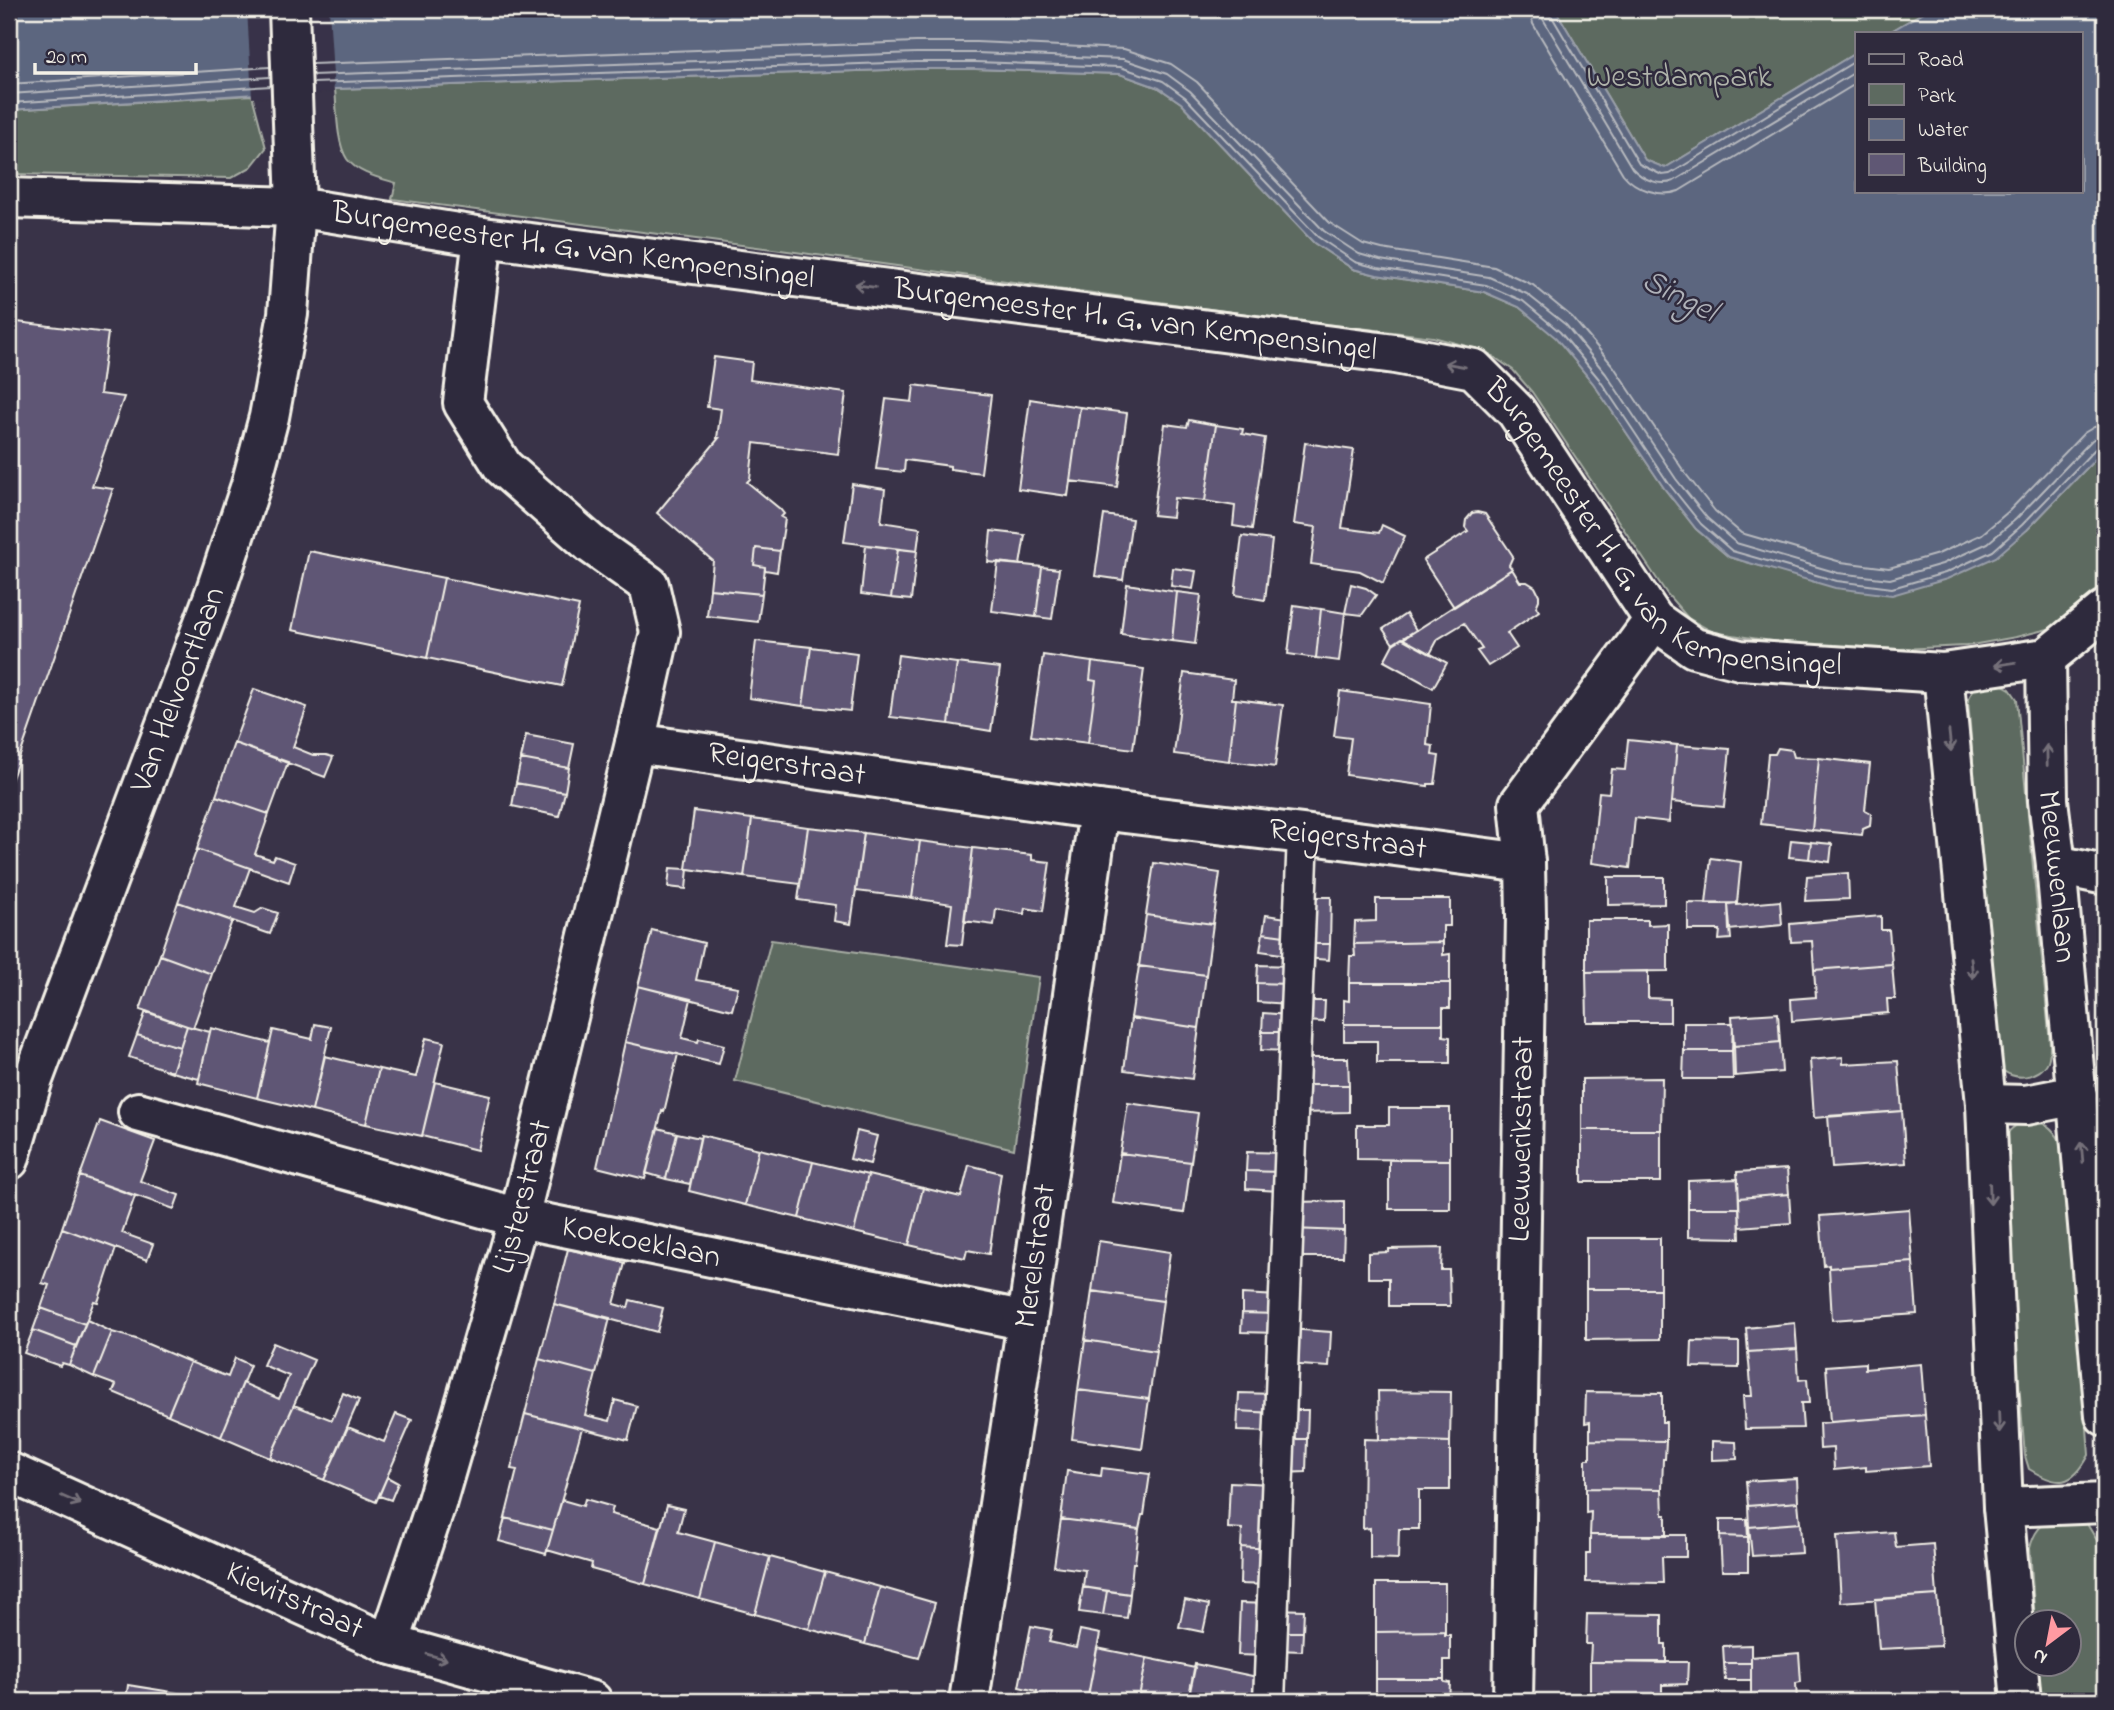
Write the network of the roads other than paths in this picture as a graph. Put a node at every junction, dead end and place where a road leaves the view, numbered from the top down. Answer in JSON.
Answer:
{"nodes":[{"id":1,"x":289,"y":9,"type":"edge"},
{"id":2,"x":9,"y":198,"type":"edge"},
{"id":3,"x":296,"y":207,"type":"junction"},
{"id":4,"x":483,"y":237,"type":"junction"},
{"id":5,"x":2105,"y":610,"type":"edge"},
{"id":6,"x":1654,"y":620,"type":"junction"},
{"id":7,"x":2046,"y":658,"type":"junction"},
{"id":8,"x":1943,"y":673,"type":"junction"},
{"id":9,"x":635,"y":743,"type":"junction"},
{"id":10,"x":1098,"y":810,"type":"junction"},
{"id":11,"x":1303,"y":834,"type":"junction"},
{"id":12,"x":1525,"y":863,"type":"junction"},
{"id":13,"x":2056,"y":866,"type":"junction"},
{"id":14,"x":2105,"y":875,"type":"edge"},
{"id":15,"x":2077,"y":1095,"type":"junction"},
{"id":16,"x":1986,"y":1104,"type":"junction"},
{"id":17,"x":138,"y":1112,"type":"dead end"},
{"id":18,"x":9,"y":1160,"type":"edge"},
{"id":19,"x":519,"y":1218,"type":"junction"},
{"id":20,"x":1027,"y":1321,"type":"junction"},
{"id":21,"x":2105,"y":1416,"type":"edge"},
{"id":22,"x":9,"y":1472,"type":"edge"},
{"id":23,"x":2105,"y":1503,"type":"edge"},
{"id":24,"x":2003,"y":1507,"type":"junction"},
{"id":25,"x":389,"y":1644,"type":"junction"},
{"id":26,"x":592,"y":1701,"type":"edge"},
{"id":27,"x":969,"y":1701,"type":"edge"},
{"id":28,"x":1269,"y":1701,"type":"edge"},
{"id":29,"x":1513,"y":1701,"type":"edge"},
{"id":30,"x":2021,"y":1701,"type":"edge"}],
"edges":[{"from":1,"to":3,"type":"street","name":"Van Helvoortlaan"},
{"from":2,"to":3,"type":"street","name":"Burgemeester H. G. van Kempensingel"},
{"from":3,"to":4,"type":"street","name":"Burgemeester H. G. van Kempensingel"},
{"from":3,"to":18,"type":"street","name":"Van Helvoortlaan"},
{"from":6,"to":4,"type":"street","name":"Burgemeester H. G. van Kempensingel","one_way":true},
{"from":4,"to":9,"type":"street"},
{"from":5,"to":7,"type":"street"},
{"from":6,"to":8,"type":"street","name":"Burgemeester H. G. van Kempensingel"},
{"from":6,"to":12,"type":"street","name":"Leeuwerikstraat"},
{"from":7,"to":8,"type":"street","name":"Burgemeester H. G. van Kempensingel","one_way":true},
{"from":13,"to":7,"type":"street","name":"Meeuwenlaan","one_way":true},
{"from":8,"to":16,"type":"street","one_way":true},
{"from":9,"to":10,"type":"street","name":"Reigerstraat"},
{"from":9,"to":19,"type":"street","name":"Lijsterstraat"},
{"from":10,"to":11,"type":"street","name":"Reigerstraat"},
{"from":10,"to":20,"type":"street","name":"Merelstraat"},
{"from":11,"to":12,"type":"street","name":"Reigerstraat"},
{"from":11,"to":28,"type":"lane"},
{"from":12,"to":29,"type":"street","name":"Leeuwerikstraat"},
{"from":13,"to":14,"type":"street"},
{"from":13,"to":15,"type":"street","name":"Meeuwenlaan"},
{"from":15,"to":16,"type":"street"},
{"from":21,"to":15,"type":"street","name":"Meeuwenlaan","one_way":true},
{"from":16,"to":24,"type":"street","one_way":true},
{"from":17,"to":19,"type":"street","name":"Koekoeklaan"},
{"from":19,"to":20,"type":"street","name":"Koekoeklaan"},
{"from":19,"to":25,"type":"street","name":"Lijsterstraat"},
{"from":20,"to":27,"type":"street","name":"Merelstraat"},
{"from":22,"to":25,"type":"street","name":"Kievitstraat","one_way":true},
{"from":23,"to":24,"type":"street"},
{"from":24,"to":30,"type":"street"},
{"from":25,"to":26,"type":"street","name":"Kievitstraat","one_way":true}]}
